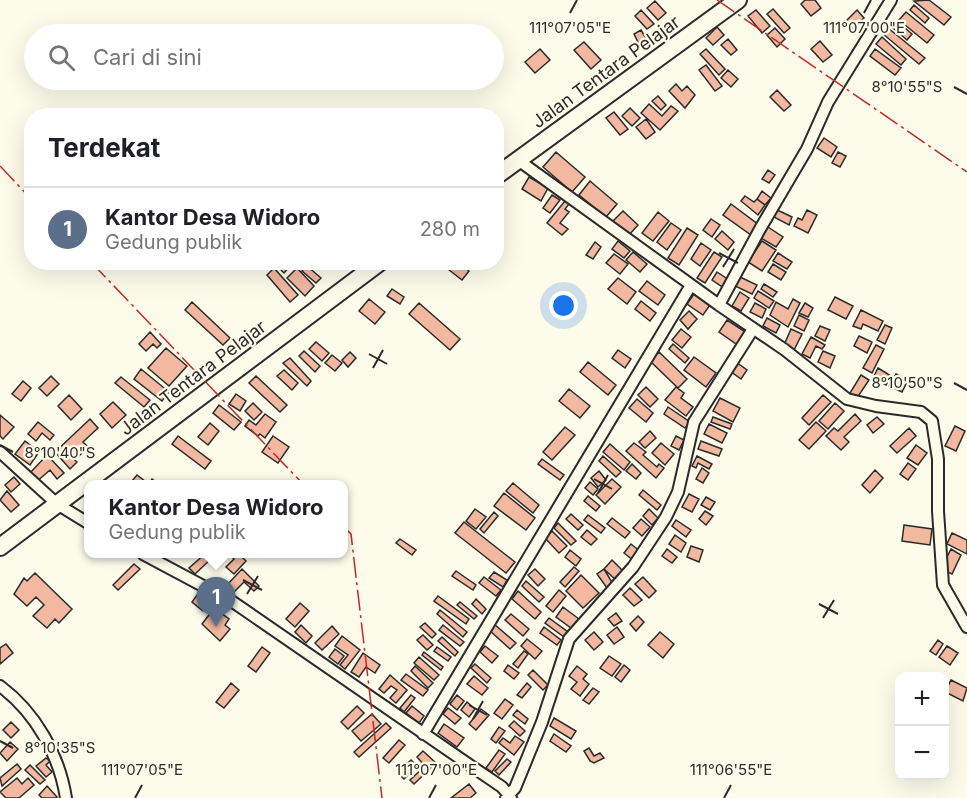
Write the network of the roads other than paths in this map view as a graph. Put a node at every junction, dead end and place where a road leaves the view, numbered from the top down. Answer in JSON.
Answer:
{"nodes":[{"id":1,"x":738,"y":0,"type":"edge"},
{"id":2,"x":891,"y":0,"type":"edge"},
{"id":3,"x":518,"y":160,"type":"junction"},
{"id":4,"x":504,"y":170,"type":"edge"},
{"id":5,"x":369,"y":270,"type":"edge"},
{"id":6,"x":691,"y":285,"type":"junction"},
{"id":7,"x":719,"y":305,"type":"junction"},
{"id":8,"x":753,"y":329,"type":"junction"},
{"id":9,"x":0,"y":452,"type":"edge"},
{"id":10,"x":89,"y":480,"type":"edge"},
{"id":11,"x":84,"y":484,"type":"edge"},
{"id":12,"x":57,"y":504,"type":"junction"},
{"id":13,"x":84,"y":521,"type":"edge"},
{"id":14,"x":0,"y":547,"type":"edge"},
{"id":15,"x":150,"y":558,"type":"edge"},
{"id":16,"x":967,"y":627,"type":"edge"},
{"id":17,"x":0,"y":686,"type":"edge"},
{"id":18,"x":423,"y":734,"type":"junction"},
{"id":19,"x":509,"y":797,"type":"edge"},
{"id":20,"x":66,"y":798,"type":"edge"}],
"edges":[{"from":1,"to":3,"type":"main road","name":"Jalan Tentara Pelajar"},
{"from":2,"to":7,"type":"street"},
{"from":3,"to":4,"type":"main road","name":"Jalan Tentara Pelajar"},
{"from":3,"to":6,"type":"street"},
{"from":5,"to":10,"type":"main road","name":"Jalan Tentara Pelajar"},
{"from":6,"to":7,"type":"street"},
{"from":6,"to":18,"type":"street"},
{"from":7,"to":8,"type":"street"},
{"from":8,"to":16,"type":"street"},
{"from":8,"to":19,"type":"street"},
{"from":9,"to":12,"type":"street"},
{"from":11,"to":12,"type":"main road","name":"Jalan Tentara Pelajar"},
{"from":12,"to":13,"type":"street"},
{"from":12,"to":14,"type":"main road","name":"Jalan Tentara Pelajar"},
{"from":15,"to":18,"type":"street"},
{"from":17,"to":20,"type":"street"},
{"from":18,"to":19,"type":"street"}]}
